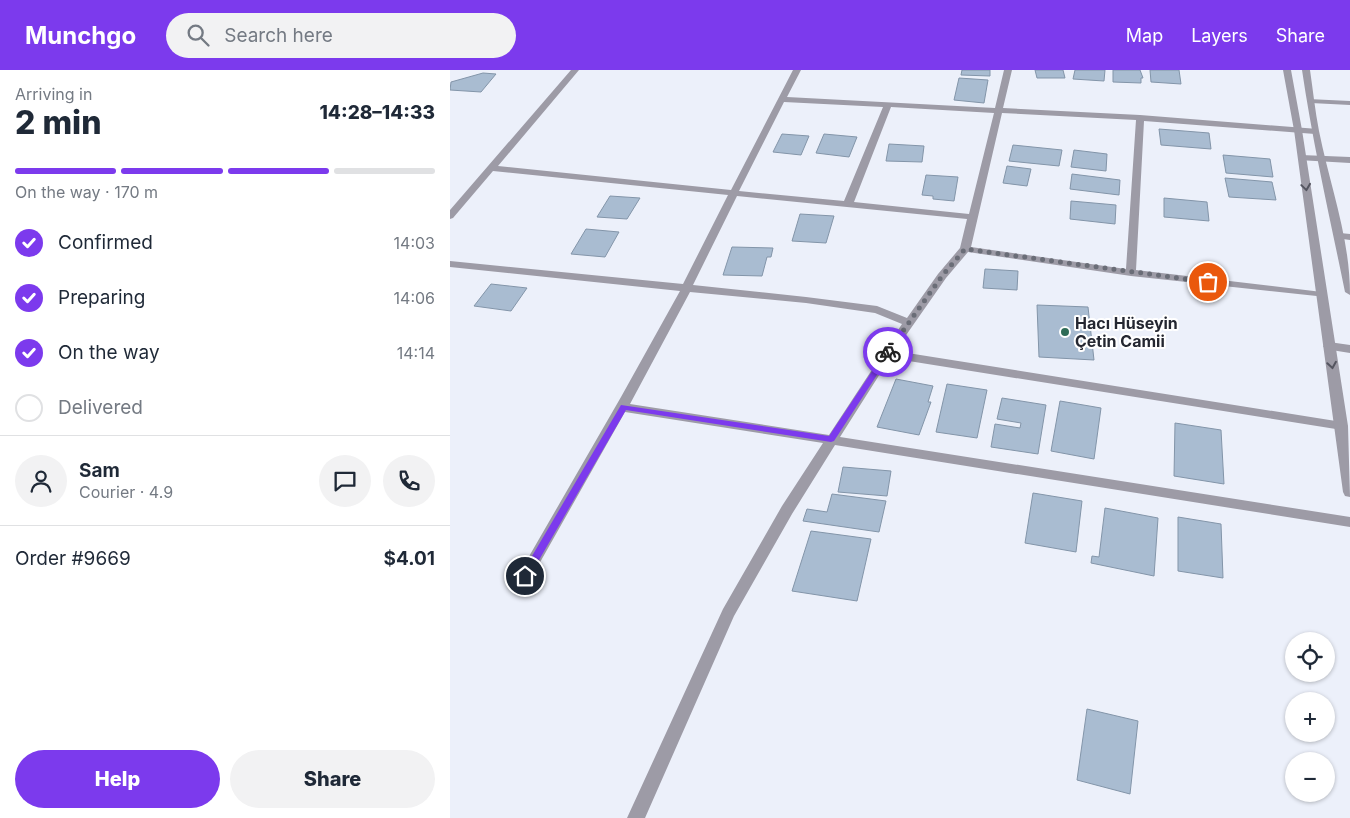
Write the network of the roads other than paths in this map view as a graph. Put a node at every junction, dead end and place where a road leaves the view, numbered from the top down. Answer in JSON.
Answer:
{"nodes":[{"id":1,"x":575,"y":70,"type":"edge"},
{"id":2,"x":797,"y":70,"type":"edge"},
{"id":3,"x":1008,"y":70,"type":"edge"},
{"id":4,"x":1286,"y":70,"type":"edge"},
{"id":5,"x":1306,"y":70,"type":"edge"},
{"id":6,"x":781,"y":99,"type":"junction"},
{"id":7,"x":1310,"y":101,"type":"junction"},
{"id":8,"x":1350,"y":103,"type":"edge"},
{"id":9,"x":888,"y":105,"type":"junction"},
{"id":10,"x":999,"y":112,"type":"junction"},
{"id":11,"x":1140,"y":118,"type":"junction"},
{"id":12,"x":1298,"y":130,"type":"junction"},
{"id":13,"x":1315,"y":132,"type":"junction"},
{"id":14,"x":1301,"y":158,"type":"junction"},
{"id":15,"x":1322,"y":159,"type":"junction"},
{"id":16,"x":1350,"y":160,"type":"edge"},
{"id":17,"x":490,"y":168,"type":"junction"},
{"id":18,"x":734,"y":192,"type":"junction"},
{"id":19,"x":848,"y":204,"type":"junction"},
{"id":20,"x":450,"y":216,"type":"edge"},
{"id":21,"x":972,"y":216,"type":"junction"},
{"id":22,"x":1345,"y":236,"type":"edge"},
{"id":23,"x":965,"y":249,"type":"junction"},
{"id":24,"x":450,"y":264,"type":"edge"},
{"id":25,"x":1131,"y":273,"type":"junction"},
{"id":26,"x":687,"y":287,"type":"junction"},
{"id":27,"x":1350,"y":292,"type":"edge"},
{"id":28,"x":1322,"y":295,"type":"junction"},
{"id":29,"x":908,"y":323,"type":"junction"},
{"id":30,"x":1329,"y":346,"type":"junction"},
{"id":31,"x":1350,"y":349,"type":"edge"},
{"id":32,"x":887,"y":354,"type":"junction"},
{"id":33,"x":624,"y":407,"type":"junction"},
{"id":34,"x":1342,"y":426,"type":"junction"},
{"id":35,"x":831,"y":439,"type":"junction"},
{"id":36,"x":1350,"y":492,"type":"edge"},
{"id":37,"x":1350,"y":522,"type":"edge"},
{"id":38,"x":525,"y":576,"type":"dead end"},
{"id":39,"x":636,"y":818,"type":"edge"}],
"edges":[{"from":1,"to":17,"type":"street"},
{"from":2,"to":6,"type":"street"},
{"from":3,"to":10,"type":"street"},
{"from":4,"to":12,"type":"street"},
{"from":5,"to":7,"type":"street"},
{"from":6,"to":9,"type":"street"},
{"from":6,"to":18,"type":"street"},
{"from":7,"to":8,"type":"street"},
{"from":7,"to":13,"type":"street"},
{"from":9,"to":10,"type":"street"},
{"from":9,"to":19,"type":"street"},
{"from":10,"to":11,"type":"street"},
{"from":10,"to":21,"type":"street"},
{"from":11,"to":12,"type":"street"},
{"from":11,"to":25,"type":"street"},
{"from":12,"to":13,"type":"street"},
{"from":12,"to":14,"type":"street"},
{"from":13,"to":15,"type":"street"},
{"from":14,"to":15,"type":"street"},
{"from":14,"to":28,"type":"street","one_way":true},
{"from":15,"to":16,"type":"street"},
{"from":15,"to":22,"type":"street"},
{"from":17,"to":18,"type":"street"},
{"from":17,"to":20,"type":"street"},
{"from":18,"to":19,"type":"street"},
{"from":18,"to":26,"type":"street"},
{"from":19,"to":21,"type":"street"},
{"from":21,"to":23,"type":"street"},
{"from":22,"to":27,"type":"street"},
{"from":23,"to":25,"type":"street"},
{"from":23,"to":29,"type":"street"},
{"from":24,"to":26,"type":"street"},
{"from":25,"to":28,"type":"street"},
{"from":26,"to":29,"type":"street"},
{"from":26,"to":33,"type":"street"},
{"from":28,"to":30,"type":"street"},
{"from":29,"to":32,"type":"street"},
{"from":30,"to":31,"type":"street"},
{"from":30,"to":34,"type":"street","one_way":true},
{"from":32,"to":34,"type":"street"},
{"from":32,"to":35,"type":"street"},
{"from":33,"to":35,"type":"street"},
{"from":33,"to":38,"type":"street"},
{"from":34,"to":36,"type":"street"},
{"from":35,"to":37,"type":"street"},
{"from":35,"to":39,"type":"street"}]}
